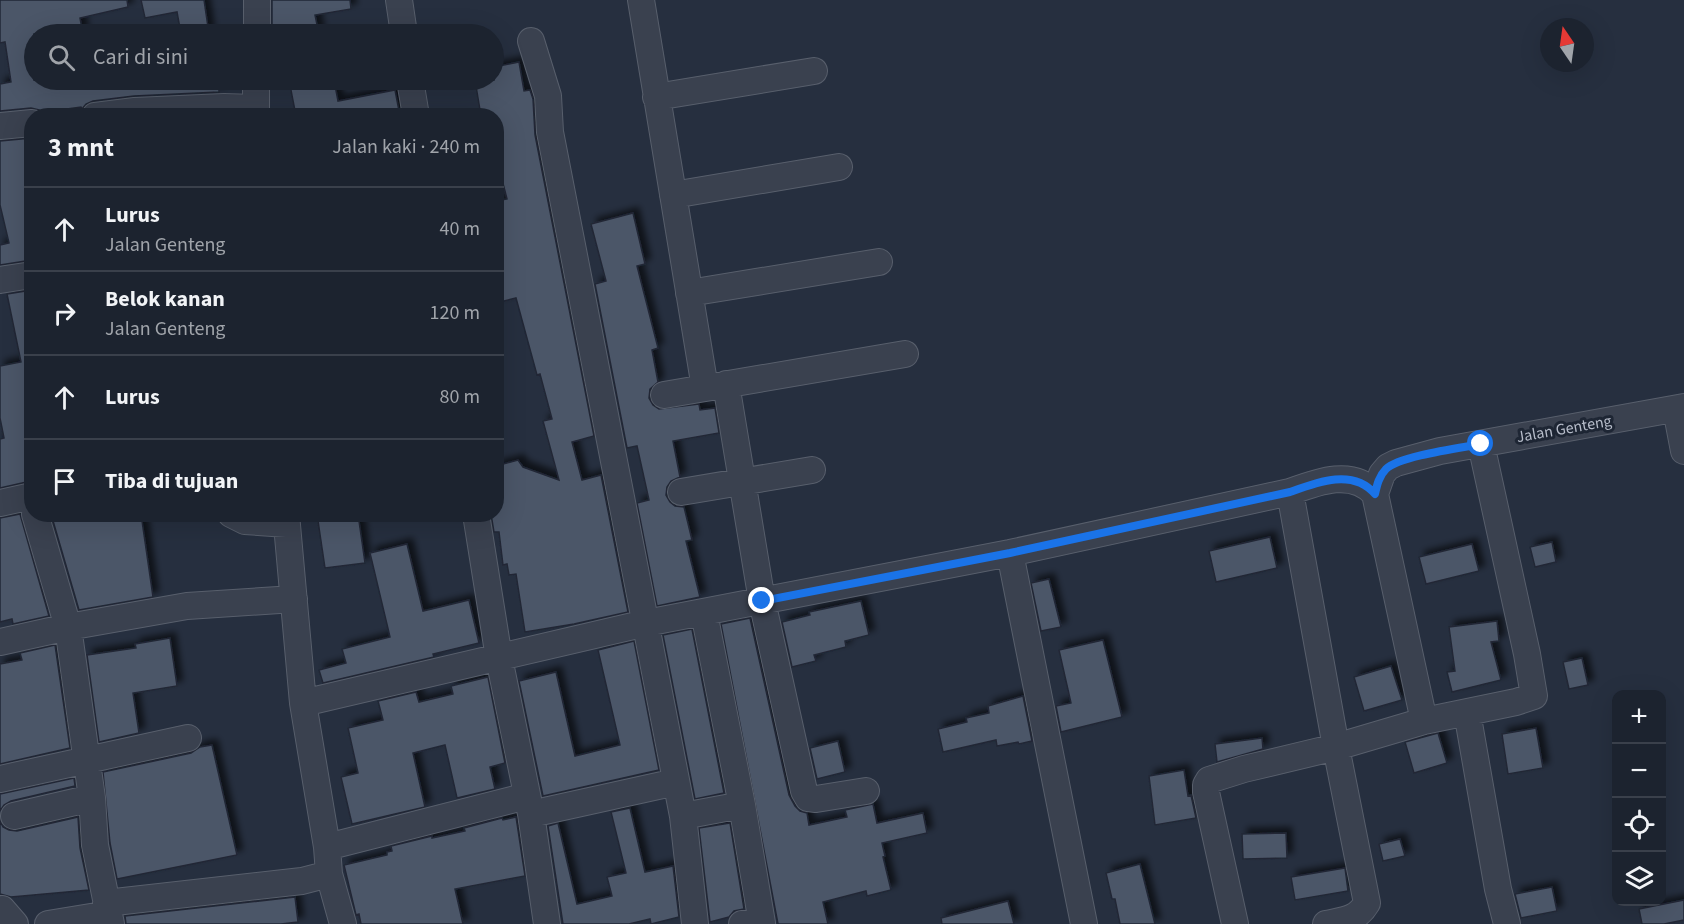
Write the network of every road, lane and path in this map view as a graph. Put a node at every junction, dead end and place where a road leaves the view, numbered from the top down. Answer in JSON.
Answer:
{"nodes":[{"id":1,"x":258,"y":0,"type":"edge"},
{"id":2,"x":399,"y":0,"type":"edge"},
{"id":3,"x":641,"y":0,"type":"edge"},
{"id":4,"x":257,"y":24,"type":"edge"},
{"id":5,"x":403,"y":24,"type":"edge"},
{"id":6,"x":531,"y":41,"type":"dead end"},
{"id":7,"x":814,"y":71,"type":"dead end"},
{"id":8,"x":256,"y":90,"type":"edge"},
{"id":9,"x":412,"y":90,"type":"edge"},
{"id":10,"x":657,"y":97,"type":"junction"},
{"id":11,"x":194,"y":108,"type":"edge"},
{"id":12,"x":222,"y":108,"type":"edge"},
{"id":13,"x":256,"y":108,"type":"edge"},
{"id":14,"x":415,"y":108,"type":"edge"},
{"id":15,"x":24,"y":124,"type":"edge"},
{"id":16,"x":0,"y":126,"type":"edge"},
{"id":17,"x":839,"y":167,"type":"dead end"},
{"id":18,"x":673,"y":195,"type":"junction"},
{"id":19,"x":879,"y":262,"type":"dead end"},
{"id":20,"x":24,"y":276,"type":"edge"},
{"id":21,"x":0,"y":280,"type":"edge"},
{"id":22,"x":689,"y":294,"type":"junction"},
{"id":23,"x":905,"y":354,"type":"dead end"},
{"id":24,"x":715,"y":386,"type":"junction"},
{"id":25,"x":664,"y":394,"type":"dead end"},
{"id":26,"x":1680,"y":408,"type":"edge"},
{"id":27,"x":1481,"y":444,"type":"junction"},
{"id":28,"x":1684,"y":451,"type":"edge"},
{"id":29,"x":812,"y":470,"type":"dead end"},
{"id":30,"x":742,"y":481,"type":"junction"},
{"id":31,"x":681,"y":492,"type":"dead end"},
{"id":32,"x":1290,"y":492,"type":"junction"},
{"id":33,"x":1375,"y":494,"type":"junction"},
{"id":34,"x":0,"y":502,"type":"edge"},
{"id":35,"x":24,"y":503,"type":"edge"},
{"id":36,"x":38,"y":522,"type":"edge"},
{"id":37,"x":287,"y":522,"type":"edge"},
{"id":38,"x":477,"y":522,"type":"edge"},
{"id":39,"x":1010,"y":553,"type":"junction"},
{"id":40,"x":294,"y":598,"type":"junction"},
{"id":41,"x":762,"y":601,"type":"junction"},
{"id":42,"x":704,"y":613,"type":"junction"},
{"id":43,"x":646,"y":623,"type":"junction"},
{"id":44,"x":68,"y":627,"type":"junction"},
{"id":45,"x":0,"y":642,"type":"edge"},
{"id":46,"x":499,"y":658,"type":"junction"},
{"id":47,"x":303,"y":703,"type":"junction"},
{"id":48,"x":1467,"y":712,"type":"junction"},
{"id":49,"x":1424,"y":721,"type":"junction"},
{"id":50,"x":188,"y":738,"type":"dead end"},
{"id":51,"x":1336,"y":747,"type":"junction"},
{"id":52,"x":87,"y":762,"type":"junction"},
{"id":53,"x":0,"y":779,"type":"edge"},
{"id":54,"x":676,"y":782,"type":"junction"},
{"id":55,"x":866,"y":791,"type":"dead end"},
{"id":56,"x":92,"y":798,"type":"junction"},
{"id":57,"x":529,"y":805,"type":"junction"},
{"id":58,"x":742,"y":805,"type":"junction"},
{"id":59,"x":14,"y":816,"type":"dead end"},
{"id":60,"x":683,"y":816,"type":"junction"},
{"id":61,"x":327,"y":847,"type":"junction"},
{"id":62,"x":329,"y":874,"type":"junction"},
{"id":63,"x":109,"y":914,"type":"edge"},
{"id":64,"x":752,"y":923,"type":"edge"},
{"id":65,"x":48,"y":924,"type":"edge"},
{"id":66,"x":343,"y":924,"type":"edge"},
{"id":67,"x":547,"y":924,"type":"edge"},
{"id":68,"x":695,"y":924,"type":"edge"},
{"id":69,"x":1084,"y":924,"type":"edge"},
{"id":70,"x":1235,"y":924,"type":"edge"},
{"id":71,"x":1326,"y":924,"type":"edge"},
{"id":72,"x":1507,"y":924,"type":"edge"}],
"edges":[{"from":1,"to":4,"type":"street"},
{"from":2,"to":5,"type":"street"},
{"from":3,"to":10,"type":"street"},
{"from":6,"to":43,"type":"street"},
{"from":7,"to":10,"type":"street"},
{"from":8,"to":13,"type":"street"},
{"from":9,"to":14,"type":"street"},
{"from":10,"to":18,"type":"street"},
{"from":11,"to":12,"type":"street"},
{"from":15,"to":16,"type":"street"},
{"from":17,"to":18,"type":"street"},
{"from":18,"to":22,"type":"street"},
{"from":19,"to":22,"type":"street"},
{"from":20,"to":21,"type":"street"},
{"from":22,"to":24,"type":"street"},
{"from":23,"to":24,"type":"street"},
{"from":24,"to":25,"type":"street"},
{"from":24,"to":30,"type":"street"},
{"from":26,"to":27,"type":"street","name":"Jalan Genteng"},
{"from":26,"to":28,"type":"street"},
{"from":27,"to":33,"type":"street","name":"Jalan Genteng"},
{"from":27,"to":48,"type":"street"},
{"from":29,"to":30,"type":"street"},
{"from":30,"to":31,"type":"street"},
{"from":30,"to":41,"type":"street"},
{"from":32,"to":33,"type":"street"},
{"from":32,"to":39,"type":"street"},
{"from":32,"to":51,"type":"street"},
{"from":33,"to":49,"type":"street"},
{"from":34,"to":35,"type":"street"},
{"from":36,"to":44,"type":"street"},
{"from":37,"to":40,"type":"street"},
{"from":38,"to":46,"type":"street"},
{"from":39,"to":41,"type":"street"},
{"from":39,"to":69,"type":"street"},
{"from":40,"to":44,"type":"street"},
{"from":40,"to":47,"type":"street"},
{"from":41,"to":42,"type":"street"},
{"from":41,"to":55,"type":"street"},
{"from":42,"to":43,"type":"street"},
{"from":42,"to":58,"type":"street"},
{"from":43,"to":46,"type":"street"},
{"from":43,"to":54,"type":"street"},
{"from":44,"to":45,"type":"street"},
{"from":44,"to":52,"type":"street"},
{"from":46,"to":47,"type":"street"},
{"from":46,"to":57,"type":"street"},
{"from":47,"to":61,"type":"street"},
{"from":48,"to":49,"type":"street"},
{"from":48,"to":72,"type":"street"},
{"from":49,"to":51,"type":"street"},
{"from":50,"to":52,"type":"street"},
{"from":51,"to":70,"type":"street"},
{"from":51,"to":71,"type":"street"},
{"from":52,"to":53,"type":"street"},
{"from":52,"to":56,"type":"street"},
{"from":54,"to":57,"type":"street"},
{"from":54,"to":60,"type":"street"},
{"from":56,"to":59,"type":"street"},
{"from":56,"to":63,"type":"street"},
{"from":57,"to":61,"type":"street"},
{"from":57,"to":67,"type":"street"},
{"from":58,"to":60,"type":"street"},
{"from":58,"to":64,"type":"street"},
{"from":60,"to":68,"type":"street"},
{"from":61,"to":62,"type":"street"},
{"from":62,"to":63,"type":"street"},
{"from":62,"to":66,"type":"street"},
{"from":63,"to":65,"type":"street"}]}
